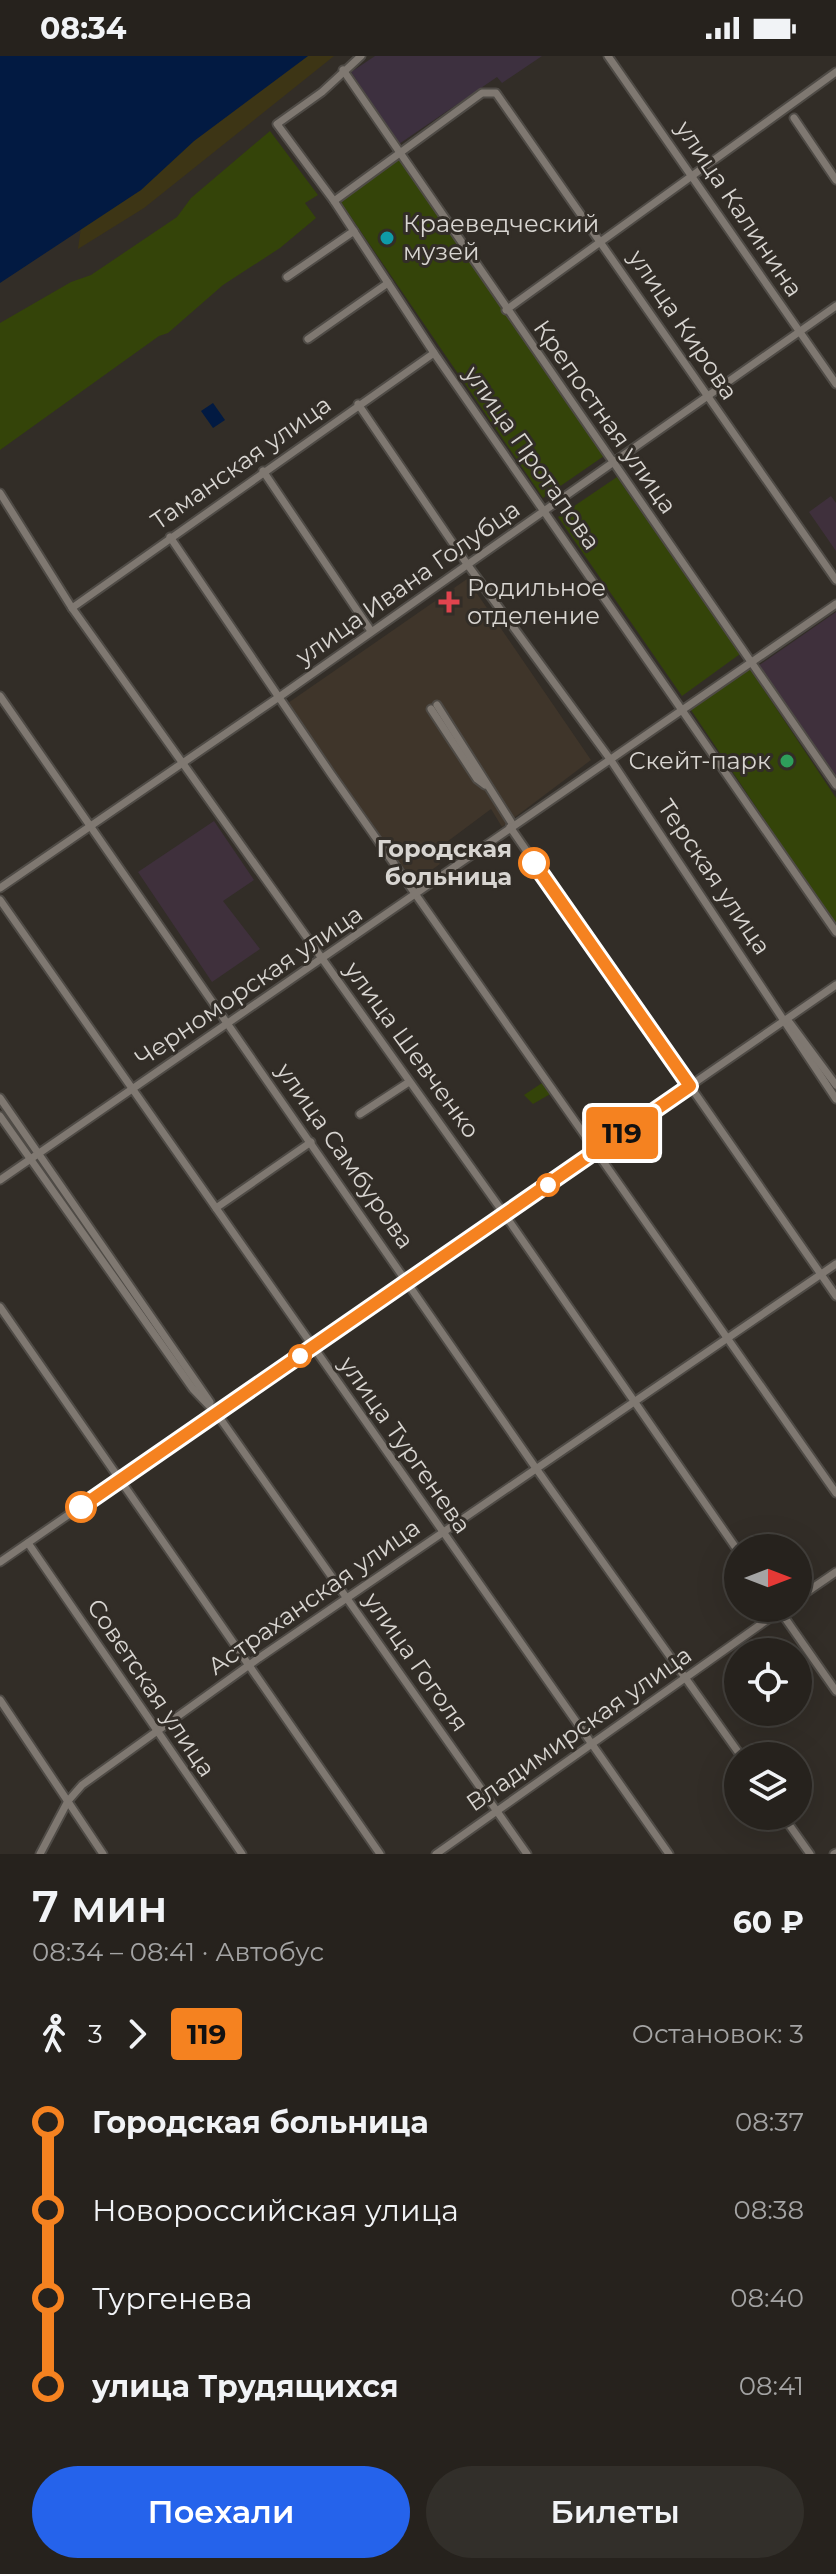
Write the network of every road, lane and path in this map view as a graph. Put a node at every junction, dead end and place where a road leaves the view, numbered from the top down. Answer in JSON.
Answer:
{"nodes":[{"id":1,"x":361,"y":56,"type":"edge"},
{"id":2,"x":608,"y":56,"type":"edge"},
{"id":3,"x":343,"y":70,"type":"junction"},
{"id":4,"x":836,"y":72,"type":"edge"},
{"id":5,"x":794,"y":118,"type":"dead end"},
{"id":6,"x":400,"y":152,"type":"junction"},
{"id":7,"x":693,"y":174,"type":"junction"},
{"id":8,"x":836,"y":180,"type":"edge"},
{"id":9,"x":334,"y":201,"type":"junction"},
{"id":10,"x":354,"y":231,"type":"junction"},
{"id":11,"x":601,"y":239,"type":"junction"},
{"id":12,"x":287,"y":277,"type":"dead end"},
{"id":13,"x":388,"y":283,"type":"junction"},
{"id":14,"x":836,"y":306,"type":"edge"},
{"id":15,"x":506,"y":310,"type":"junction"},
{"id":16,"x":799,"y":332,"type":"junction"},
{"id":17,"x":308,"y":339,"type":"dead end"},
{"id":18,"x":434,"y":353,"type":"junction"},
{"id":19,"x":836,"y":384,"type":"edge"},
{"id":20,"x":708,"y":396,"type":"junction"},
{"id":21,"x":358,"y":404,"type":"junction"},
{"id":22,"x":612,"y":462,"type":"junction"},
{"id":23,"x":263,"y":471,"type":"junction"},
{"id":24,"x":0,"y":493,"type":"edge"},
{"id":25,"x":545,"y":512,"type":"junction"},
{"id":26,"x":170,"y":537,"type":"junction"},
{"id":27,"x":467,"y":564,"type":"junction"},
{"id":28,"x":836,"y":580,"type":"edge"},
{"id":29,"x":836,"y":604,"type":"edge"},
{"id":30,"x":72,"y":608,"type":"junction"},
{"id":31,"x":371,"y":631,"type":"junction"},
{"id":32,"x":751,"y":663,"type":"junction"},
{"id":33,"x":0,"y":696,"type":"edge"},
{"id":34,"x":279,"y":697,"type":"junction"},
{"id":35,"x":434,"y":707,"type":"dead end"},
{"id":36,"x":683,"y":710,"type":"junction"},
{"id":37,"x":610,"y":759,"type":"junction"},
{"id":38,"x":183,"y":760,"type":"junction"},
{"id":39,"x":836,"y":785,"type":"edge"},
{"id":40,"x":511,"y":826,"type":"junction"},
{"id":41,"x":90,"y":827,"type":"junction"},
{"id":42,"x":0,"y":888,"type":"edge"},
{"id":43,"x":418,"y":895,"type":"junction"},
{"id":44,"x":0,"y":900,"type":"edge"},
{"id":45,"x":836,"y":932,"type":"edge"},
{"id":46,"x":322,"y":960,"type":"junction"},
{"id":47,"x":836,"y":985,"type":"edge"},
{"id":48,"x":786,"y":1020,"type":"junction"},
{"id":49,"x":228,"y":1024,"type":"junction"},
{"id":50,"x":409,"y":1082,"type":"junction"},
{"id":51,"x":836,"y":1085,"type":"edge"},
{"id":52,"x":690,"y":1086,"type":"junction"},
{"id":53,"x":133,"y":1090,"type":"junction"},
{"id":54,"x":0,"y":1098,"type":"edge"},
{"id":55,"x":836,"y":1099,"type":"edge"},
{"id":56,"x":360,"y":1114,"type":"dead end"},
{"id":57,"x":0,"y":1116,"type":"edge"},
{"id":58,"x":311,"y":1142,"type":"junction"},
{"id":59,"x":597,"y":1151,"type":"junction"},
{"id":60,"x":40,"y":1154,"type":"junction"},
{"id":61,"x":30,"y":1160,"type":"junction"},
{"id":62,"x":0,"y":1180,"type":"edge"},
{"id":63,"x":216,"y":1208,"type":"junction"},
{"id":64,"x":505,"y":1215,"type":"junction"},
{"id":65,"x":836,"y":1264,"type":"edge"},
{"id":66,"x":822,"y":1275,"type":"junction"},
{"id":67,"x":408,"y":1281,"type":"junction"},
{"id":68,"x":836,"y":1296,"type":"edge"},
{"id":69,"x":0,"y":1307,"type":"edge"},
{"id":70,"x":726,"y":1337,"type":"junction"},
{"id":71,"x":313,"y":1347,"type":"junction"},
{"id":72,"x":632,"y":1402,"type":"junction"},
{"id":73,"x":217,"y":1414,"type":"junction"},
{"id":74,"x":535,"y":1467,"type":"junction"},
{"id":75,"x":121,"y":1480,"type":"junction"},
{"id":76,"x":836,"y":1493,"type":"edge"},
{"id":77,"x":441,"y":1532,"type":"junction"},
{"id":78,"x":726,"y":1534,"type":"edge"},
{"id":79,"x":28,"y":1543,"type":"junction"},
{"id":80,"x":0,"y":1562,"type":"edge"},
{"id":81,"x":836,"y":1572,"type":"edge"},
{"id":82,"x":812,"y":1588,"type":"edge"},
{"id":83,"x":347,"y":1599,"type":"junction"},
{"id":84,"x":763,"y":1622,"type":"edge"},
{"id":85,"x":789,"y":1622,"type":"edge"},
{"id":86,"x":251,"y":1665,"type":"junction"},
{"id":87,"x":686,"y":1679,"type":"junction"},
{"id":88,"x":836,"y":1691,"type":"edge"},
{"id":89,"x":0,"y":1700,"type":"edge"},
{"id":90,"x":154,"y":1732,"type":"junction"},
{"id":91,"x":731,"y":1742,"type":"edge"},
{"id":92,"x":590,"y":1744,"type":"junction"},
{"id":93,"x":68,"y":1801,"type":"junction"},
{"id":94,"x":495,"y":1810,"type":"junction"},
{"id":95,"x":793,"y":1830,"type":"edge"},
{"id":96,"x":40,"y":1854,"type":"edge"},
{"id":97,"x":103,"y":1854,"type":"edge"},
{"id":98,"x":242,"y":1854,"type":"edge"},
{"id":99,"x":380,"y":1854,"type":"edge"},
{"id":100,"x":436,"y":1854,"type":"edge"},
{"id":101,"x":527,"y":1854,"type":"edge"},
{"id":102,"x":669,"y":1854,"type":"edge"},
{"id":103,"x":810,"y":1854,"type":"edge"}],
"edges":[{"from":1,"to":3,"type":"street"},
{"from":2,"to":7,"type":"street","name":"улица Калинина"},
{"from":3,"to":6,"type":"street","name":"Крепостная улица"},
{"from":3,"to":9,"type":"street","name":"улица Протапова"},
{"from":4,"to":7,"type":"street"},
{"from":5,"to":8,"type":"street"},
{"from":6,"to":9,"type":"street"},
{"from":6,"to":11,"type":"street","name":"улица Кирова"},
{"from":6,"to":15,"type":"street","name":"Крепостная улица"},
{"from":7,"to":11,"type":"street"},
{"from":7,"to":16,"type":"street","name":"улица Калинина"},
{"from":9,"to":10,"type":"street","name":"улица Протапова"},
{"from":10,"to":12,"type":"street"},
{"from":10,"to":13,"type":"street","name":"улица Протапова"},
{"from":11,"to":15,"type":"street"},
{"from":11,"to":20,"type":"street","name":"улица Кирова"},
{"from":13,"to":17,"type":"street"},
{"from":13,"to":18,"type":"street","name":"улица Протапова"},
{"from":14,"to":16,"type":"street","name":"улица Ивана Голубца"},
{"from":15,"to":22,"type":"street","name":"Крепостная улица"},
{"from":16,"to":19,"type":"street","name":"улица Калинина"},
{"from":16,"to":20,"type":"street","name":"улица Ивана Голубца"},
{"from":18,"to":21,"type":"street","name":"Таманская улица"},
{"from":18,"to":25,"type":"street","name":"улица Протапова"},
{"from":20,"to":22,"type":"street","name":"улица Ивана Голубца"},
{"from":20,"to":28,"type":"street","name":"улица Кирова"},
{"from":21,"to":23,"type":"street","name":"Таманская улица"},
{"from":21,"to":27,"type":"street","name":"Терская улица"},
{"from":22,"to":25,"type":"street","name":"улица Ивана Голубца"},
{"from":22,"to":32,"type":"street","name":"Крепостная улица"},
{"from":23,"to":26,"type":"street","name":"Таманская улица"},
{"from":23,"to":31,"type":"street"},
{"from":24,"to":30,"type":"street","name":"улица Шевченко"},
{"from":25,"to":27,"type":"street","name":"улица Ивана Голубца"},
{"from":25,"to":36,"type":"street","name":"улица Протапова"},
{"from":26,"to":30,"type":"street","name":"Таманская улица"},
{"from":26,"to":34,"type":"street"},
{"from":27,"to":31,"type":"street","name":"улица Ивана Голубца"},
{"from":27,"to":37,"type":"street","name":"Терская улица"},
{"from":29,"to":32,"type":"street","name":"Черноморская улица"},
{"from":30,"to":38,"type":"street","name":"улица Шевченко"},
{"from":31,"to":34,"type":"street","name":"улица Ивана Голубца"},
{"from":32,"to":36,"type":"street","name":"Черноморская улица"},
{"from":32,"to":39,"type":"street","name":"Крепостная улица"},
{"from":33,"to":41,"type":"street","name":"улица Самбурова"},
{"from":34,"to":38,"type":"street","name":"улица Ивана Голубца"},
{"from":34,"to":43,"type":"street"},
{"from":35,"to":40,"type":"street"},
{"from":36,"to":37,"type":"street","name":"Черноморская улица"},
{"from":36,"to":45,"type":"street","name":"улица Протапова"},
{"from":37,"to":40,"type":"street","name":"Черноморская улица"},
{"from":37,"to":48,"type":"street","name":"Терская улица"},
{"from":38,"to":41,"type":"street","name":"улица Ивана Голубца"},
{"from":38,"to":46,"type":"street","name":"улица Шевченко"},
{"from":40,"to":43,"type":"street","name":"Черноморская улица"},
{"from":40,"to":52,"type":"street"},
{"from":41,"to":42,"type":"street","name":"улица Ивана Голубца"},
{"from":41,"to":49,"type":"street","name":"улица Самбурова"},
{"from":43,"to":46,"type":"street","name":"Черноморская улица"},
{"from":43,"to":59,"type":"street"},
{"from":44,"to":53,"type":"street","name":"улица Тургенева"},
{"from":46,"to":49,"type":"street","name":"Черноморская улица"},
{"from":46,"to":50,"type":"street","name":"улица Шевченко"},
{"from":47,"to":48,"type":"street"},
{"from":48,"to":51,"type":"street","name":"Терская улица"},
{"from":48,"to":52,"type":"street"},
{"from":48,"to":55,"type":"street","name":"Терская улица"},
{"from":49,"to":53,"type":"street","name":"Черноморская улица"},
{"from":49,"to":58,"type":"street","name":"улица Самбурова"},
{"from":50,"to":56,"type":"street"},
{"from":50,"to":64,"type":"street","name":"улица Шевченко"},
{"from":52,"to":59,"type":"street"},
{"from":52,"to":66,"type":"street"},
{"from":53,"to":60,"type":"street","name":"Черноморская улица"},
{"from":53,"to":63,"type":"street","name":"улица Тургенева"},
{"from":54,"to":60,"type":"street","name":"улица Гоголя"},
{"from":57,"to":61,"type":"street","name":"улица Гоголя"},
{"from":58,"to":63,"type":"street"},
{"from":58,"to":67,"type":"street","name":"улица Самбурова"},
{"from":59,"to":64,"type":"street"},
{"from":59,"to":70,"type":"street"},
{"from":60,"to":61,"type":"street","name":"Черноморская улица"},
{"from":60,"to":73,"type":"street","name":"улица Гоголя"},
{"from":61,"to":62,"type":"street","name":"Черноморская улица"},
{"from":61,"to":73,"type":"street","name":"улица Гоголя"},
{"from":63,"to":71,"type":"street","name":"улица Тургенева"},
{"from":64,"to":67,"type":"street"},
{"from":64,"to":72,"type":"street","name":"улица Шевченко"},
{"from":65,"to":66,"type":"street","name":"Астраханская улица"},
{"from":66,"to":68,"type":"street"},
{"from":66,"to":70,"type":"street","name":"Астраханская улица"},
{"from":67,"to":71,"type":"street"},
{"from":67,"to":74,"type":"street","name":"улица Самбурова"},
{"from":69,"to":75,"type":"street"},
{"from":70,"to":72,"type":"street","name":"Астраханская улица"},
{"from":70,"to":76,"type":"street"},
{"from":71,"to":73,"type":"street"},
{"from":71,"to":77,"type":"street","name":"улица Тургенева"},
{"from":72,"to":74,"type":"street","name":"Астраханская улица"},
{"from":72,"to":78,"type":"street","name":"улица Шевченко"},
{"from":73,"to":75,"type":"street"},
{"from":73,"to":83,"type":"street","name":"улица Гоголя"},
{"from":74,"to":77,"type":"street","name":"Астраханская улица"},
{"from":74,"to":87,"type":"street","name":"улица Самбурова"},
{"from":75,"to":79,"type":"street"},
{"from":75,"to":86,"type":"street"},
{"from":77,"to":83,"type":"street","name":"Астраханская улица"},
{"from":77,"to":92,"type":"street","name":"улица Тургенева"},
{"from":79,"to":80,"type":"street"},
{"from":79,"to":90,"type":"street","name":"Советская улица"},
{"from":81,"to":82,"type":"street"},
{"from":83,"to":86,"type":"street","name":"Астраханская улица"},
{"from":83,"to":94,"type":"street","name":"улица Гоголя"},
{"from":84,"to":87,"type":"street","name":"Владимирская улица"},
{"from":85,"to":88,"type":"street"},
{"from":86,"to":90,"type":"street","name":"Астраханская улица"},
{"from":86,"to":99,"type":"street"},
{"from":87,"to":91,"type":"street","name":"улица Самбурова"},
{"from":87,"to":92,"type":"street","name":"Владимирская улица"},
{"from":89,"to":93,"type":"street"},
{"from":90,"to":93,"type":"street","name":"Астраханская улица"},
{"from":90,"to":98,"type":"street","name":"Советская улица"},
{"from":92,"to":94,"type":"street","name":"Владимирская улица"},
{"from":92,"to":102,"type":"street","name":"улица Тургенева"},
{"from":93,"to":96,"type":"street","name":"Астраханская улица"},
{"from":93,"to":97,"type":"street"},
{"from":94,"to":100,"type":"street","name":"Владимирская улица"},
{"from":94,"to":101,"type":"street","name":"улица Гоголя"},
{"from":95,"to":103,"type":"street"}]}
